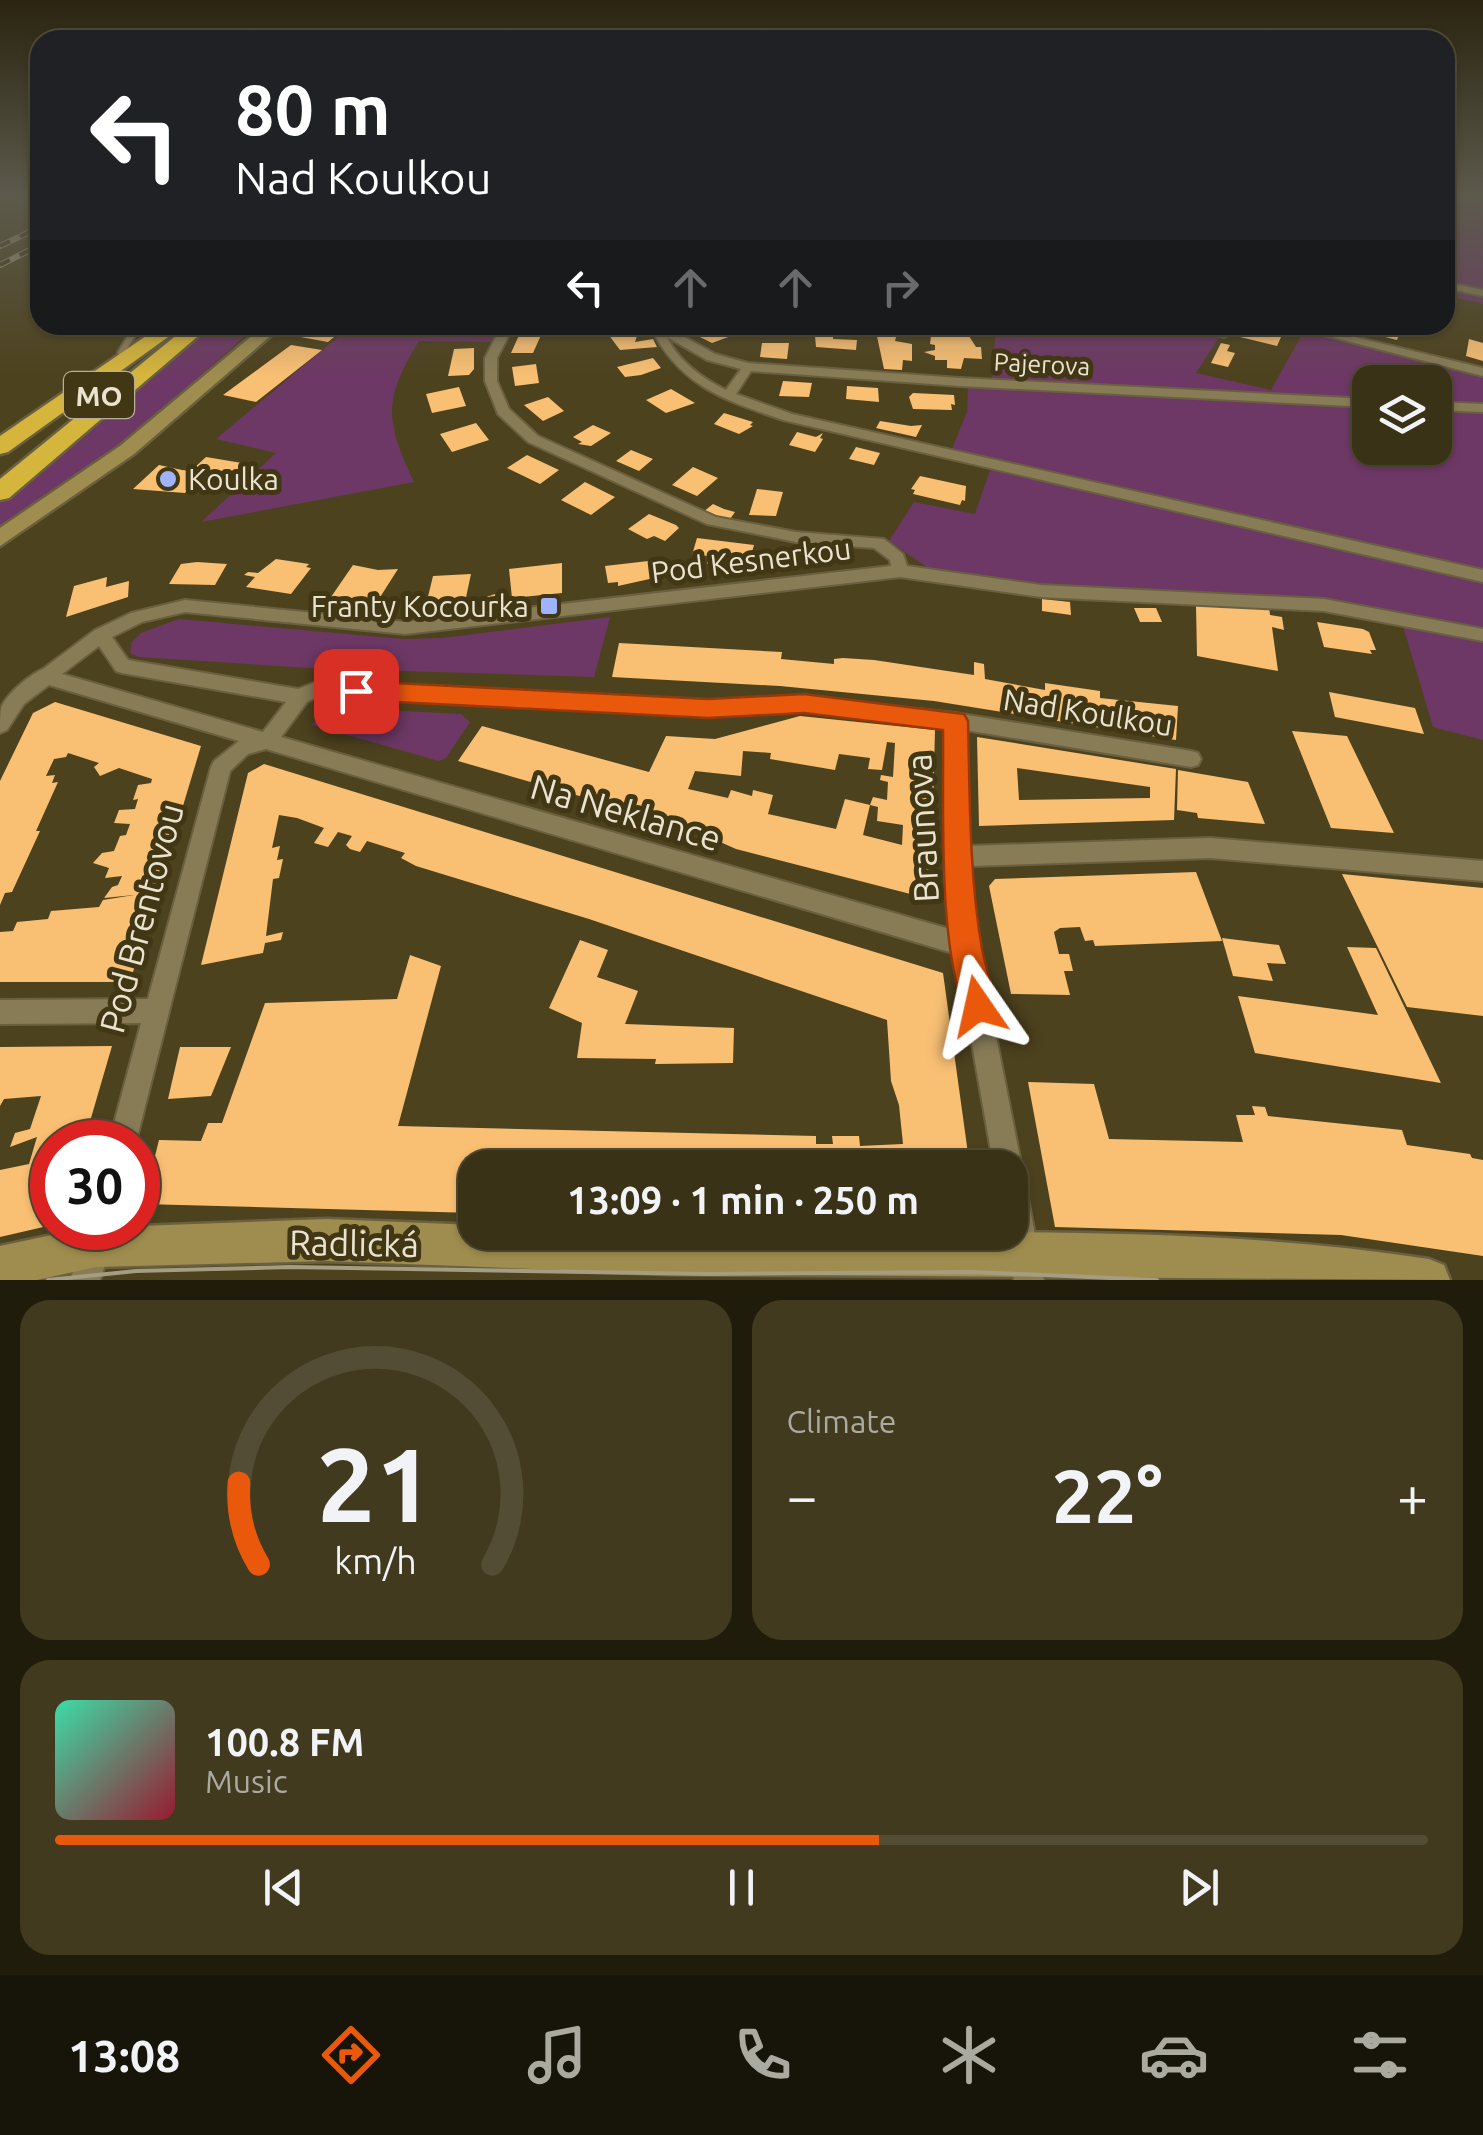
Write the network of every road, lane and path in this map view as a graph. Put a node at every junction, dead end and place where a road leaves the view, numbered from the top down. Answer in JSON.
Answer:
{"nodes":[{"id":1,"x":1455,"y":288,"type":"edge"},
{"id":2,"x":1483,"y":293,"type":"edge"},
{"id":3,"x":132,"y":335,"type":"edge"},
{"id":4,"x":153,"y":335,"type":"edge"},
{"id":5,"x":158,"y":335,"type":"edge"},
{"id":6,"x":186,"y":335,"type":"edge"},
{"id":7,"x":188,"y":335,"type":"edge"},
{"id":8,"x":264,"y":335,"type":"edge"},
{"id":9,"x":503,"y":335,"type":"edge"},
{"id":10,"x":660,"y":335,"type":"edge"},
{"id":11,"x":672,"y":335,"type":"edge"},
{"id":12,"x":1341,"y":335,"type":"edge"},
{"id":13,"x":121,"y":352,"type":"junction"},
{"id":14,"x":748,"y":367,"type":"junction"},
{"id":15,"x":1483,"y":372,"type":"edge"},
{"id":16,"x":728,"y":396,"type":"junction"},
{"id":17,"x":1352,"y":401,"type":"edge"},
{"id":18,"x":1452,"y":407,"type":"edge"},
{"id":19,"x":1483,"y":408,"type":"edge"},
{"id":20,"x":0,"y":432,"type":"edge"},
{"id":21,"x":0,"y":448,"type":"edge"},
{"id":22,"x":0,"y":466,"type":"edge"},
{"id":23,"x":0,"y":492,"type":"edge"},
{"id":24,"x":0,"y":539,"type":"edge"},
{"id":25,"x":900,"y":571,"type":"junction"},
{"id":26,"x":1483,"y":576,"type":"edge"},
{"id":27,"x":1483,"y":635,"type":"edge"},
{"id":28,"x":101,"y":636,"type":"junction"},
{"id":29,"x":43,"y":676,"type":"junction"},
{"id":30,"x":308,"y":693,"type":"junction"},
{"id":31,"x":955,"y":721,"type":"junction"},
{"id":32,"x":0,"y":725,"type":"edge"},
{"id":33,"x":267,"y":740,"type":"junction"},
{"id":34,"x":1191,"y":759,"type":"dead end"},
{"id":35,"x":958,"y":856,"type":"junction"},
{"id":36,"x":1483,"y":871,"type":"edge"},
{"id":37,"x":966,"y":945,"type":"junction"},
{"id":38,"x":154,"y":1011,"type":"junction"},
{"id":39,"x":0,"y":1012,"type":"edge"},
{"id":40,"x":127,"y":1120,"type":"edge"},
{"id":41,"x":1005,"y":1150,"type":"edge"},
{"id":42,"x":94,"y":1251,"type":"edge"},
{"id":43,"x":1027,"y":1266,"type":"edge"},
{"id":44,"x":0,"y":1267,"type":"edge"},
{"id":45,"x":1429,"y":1280,"type":"edge"}],
"edges":[{"from":1,"to":2,"type":"street"},
{"from":3,"to":13,"type":"lane"},
{"from":4,"to":13,"type":"highway"},
{"from":5,"to":21,"type":"highway","number":"MO"},
{"from":6,"to":22,"type":"highway","number":"MO"},
{"from":7,"to":23,"type":"highway"},
{"from":8,"to":24,"type":"main road"},
{"from":9,"to":25,"type":"street"},
{"from":10,"to":16,"type":"street"},
{"from":11,"to":14,"type":"street"},
{"from":12,"to":15,"type":"street"},
{"from":13,"to":20,"type":"highway"},
{"from":14,"to":16,"type":"street"},
{"from":14,"to":17,"type":"street","name":"Pajerova"},
{"from":16,"to":26,"type":"street"},
{"from":18,"to":19,"type":"street"},
{"from":25,"to":27,"type":"street","name":"Pod Kesnerkou"},
{"from":25,"to":28,"type":"street","name":"Pod Kesnerkou"},
{"from":28,"to":29,"type":"street","name":"Pod Kesnerkou"},
{"from":28,"to":30,"type":"street"},
{"from":29,"to":32,"type":"street","name":"Pod Kesnerkou"},
{"from":29,"to":33,"type":"street","name":"Na Neklance"},
{"from":30,"to":31,"type":"street","name":"Nad Koulkou"},
{"from":30,"to":33,"type":"street"},
{"from":31,"to":34,"type":"street","name":"Nad Koulkou"},
{"from":31,"to":35,"type":"street","name":"Braunova"},
{"from":33,"to":37,"type":"street","name":"Na Neklance"},
{"from":33,"to":38,"type":"street","name":"Pod Brentovou"},
{"from":35,"to":36,"type":"street"},
{"from":35,"to":37,"type":"street","name":"Braunova"},
{"from":37,"to":41,"type":"street","name":"Braunova"},
{"from":38,"to":39,"type":"street"},
{"from":38,"to":40,"type":"street","name":"Pod Brentovou"},
{"from":42,"to":43,"type":"main road","name":"Radlická"},
{"from":42,"to":44,"type":"main road","name":"Radlická"},
{"from":43,"to":45,"type":"main road","name":"Radlická"}]}
